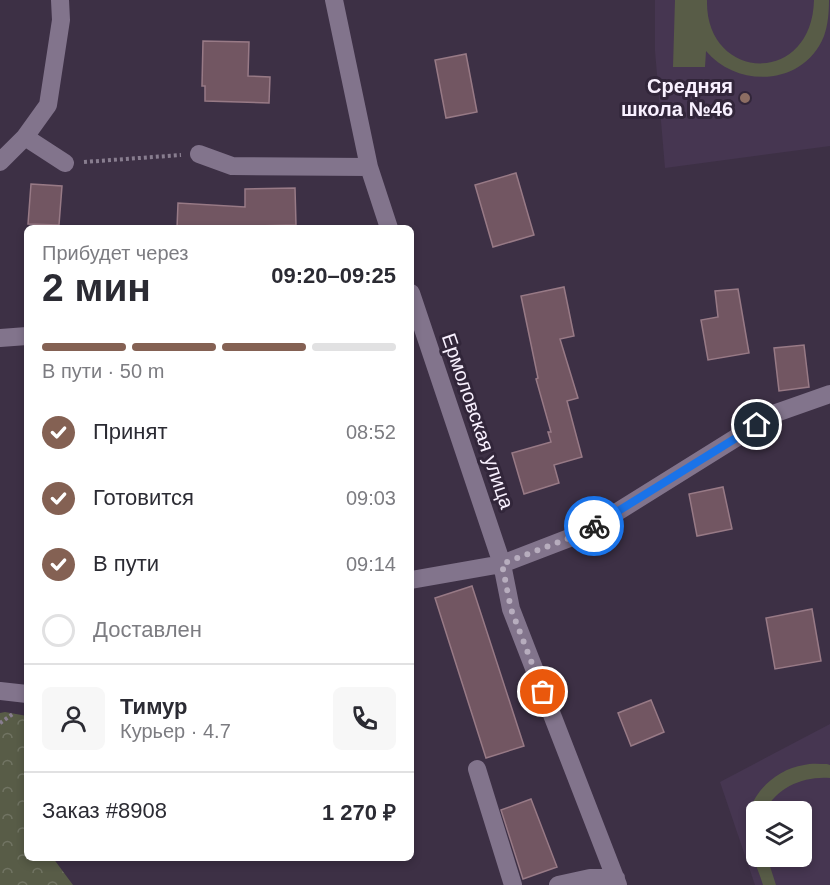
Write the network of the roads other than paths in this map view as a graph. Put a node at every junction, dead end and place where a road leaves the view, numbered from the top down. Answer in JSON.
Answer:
{"nodes":[{"id":1,"x":60,"y":0,"type":"edge"},
{"id":2,"x":334,"y":0,"type":"edge"},
{"id":3,"x":26,"y":137,"type":"junction"},
{"id":4,"x":199,"y":154,"type":"road end"},
{"id":5,"x":0,"y":162,"type":"edge"},
{"id":6,"x":65,"y":163,"type":"road end"},
{"id":7,"x":369,"y":167,"type":"junction"},
{"id":8,"x":388,"y":225,"type":"edge"},
{"id":9,"x":414,"y":302,"type":"edge"},
{"id":10,"x":24,"y":336,"type":"edge"},
{"id":11,"x":0,"y":338,"type":"edge"},
{"id":12,"x":830,"y":394,"type":"edge"},
{"id":13,"x":502,"y":564,"type":"junction"},
{"id":14,"x":414,"y":579,"type":"edge"},
{"id":15,"x":0,"y":691,"type":"edge"},
{"id":16,"x":24,"y":694,"type":"edge"},
{"id":17,"x":477,"y":769,"type":"dead end"},
{"id":18,"x":617,"y":882,"type":"edge"},
{"id":19,"x":513,"y":885,"type":"edge"},
{"id":20,"x":558,"y":885,"type":"edge"}],
"edges":[{"from":1,"to":3,"type":"street"},
{"from":2,"to":7,"type":"street"},
{"from":3,"to":5,"type":"street"},
{"from":3,"to":6,"type":"street"},
{"from":4,"to":7,"type":"street"},
{"from":7,"to":8,"type":"street"},
{"from":9,"to":13,"type":"street","name":"Ермоловская улица"},
{"from":10,"to":11,"type":"street"},
{"from":12,"to":13,"type":"street"},
{"from":13,"to":14,"type":"street"},
{"from":13,"to":18,"type":"street","name":"Ермоловская улица"},
{"from":15,"to":16,"type":"street"},
{"from":17,"to":19,"type":"street"},
{"from":18,"to":20,"type":"street"}]}
